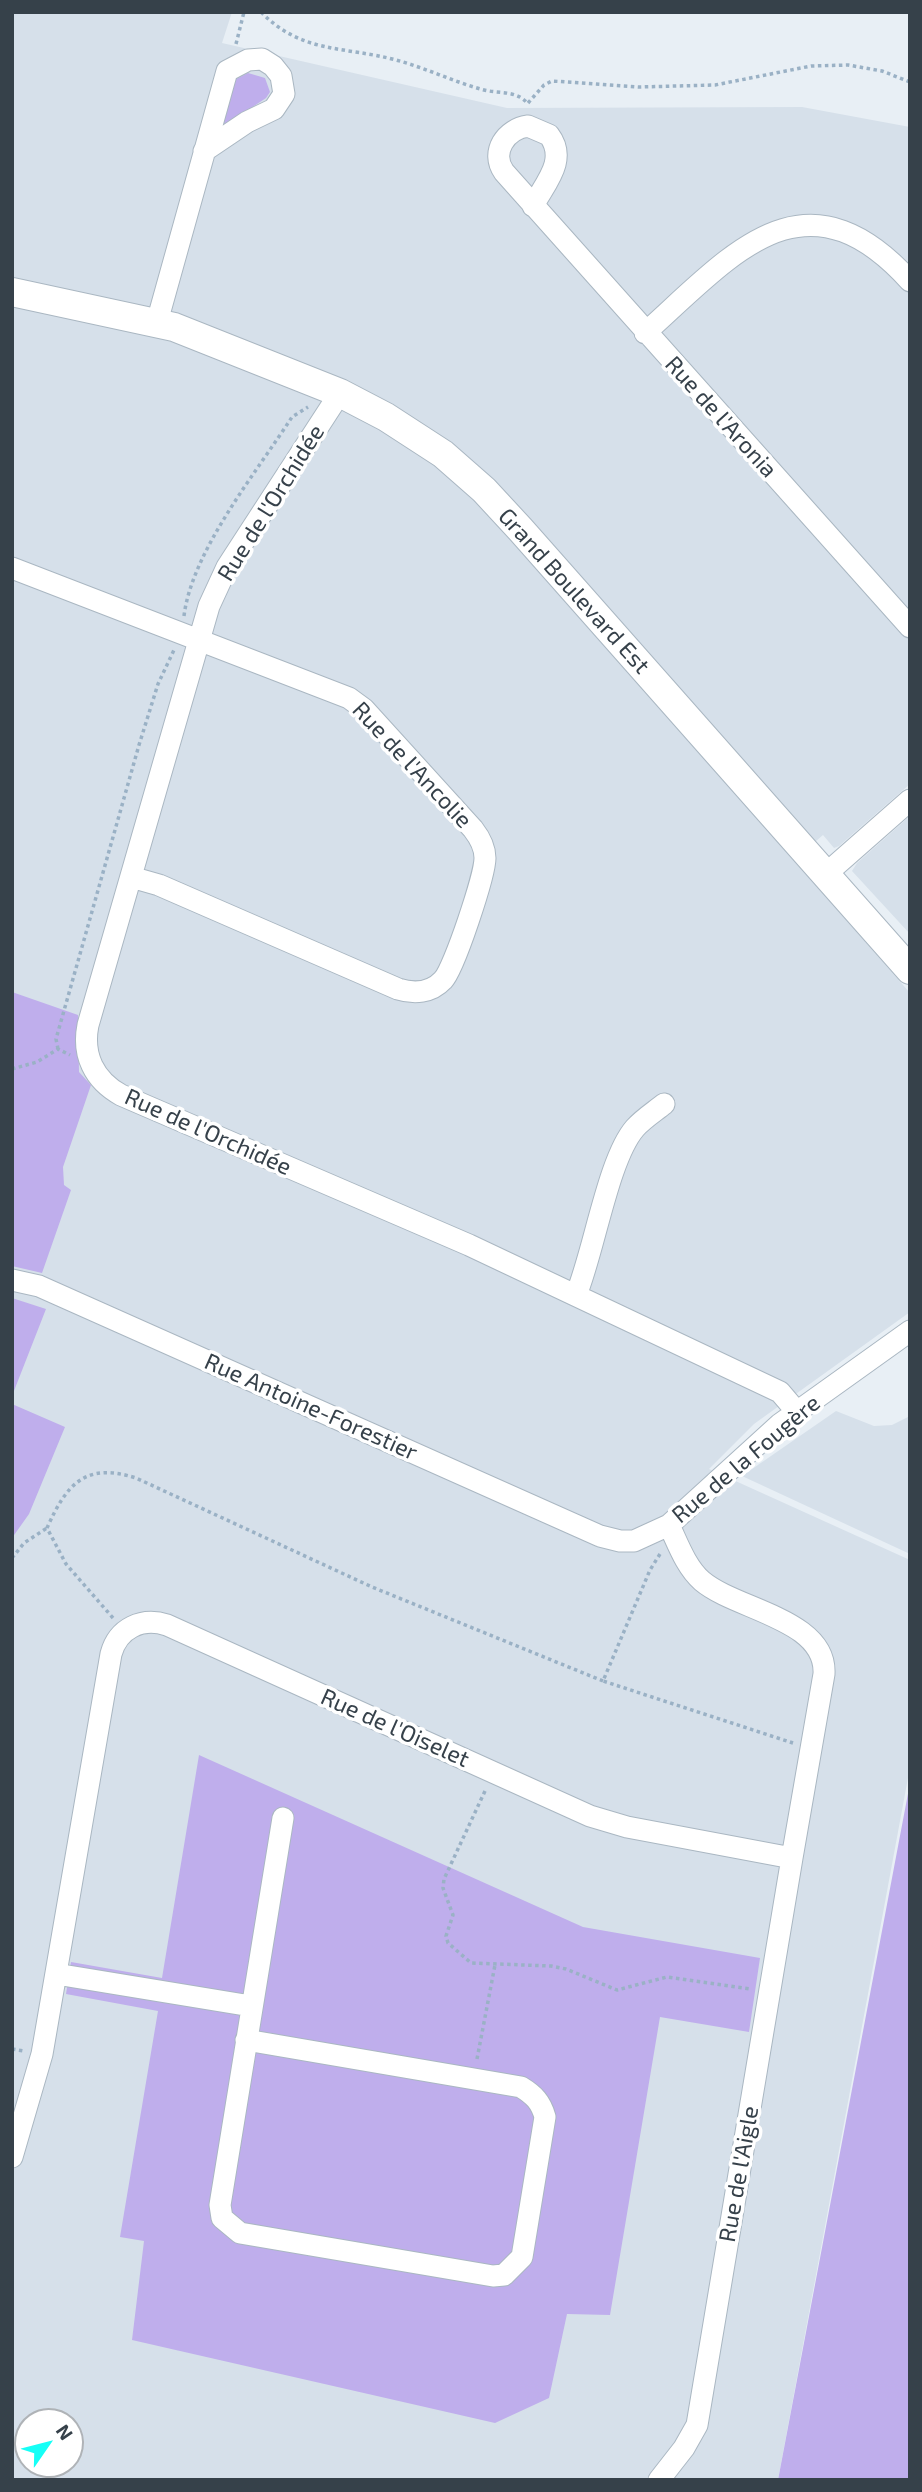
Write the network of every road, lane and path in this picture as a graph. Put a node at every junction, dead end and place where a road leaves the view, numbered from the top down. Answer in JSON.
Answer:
{"nodes":[{"id":1,"x":244,"y":12,"type":"edge"},
{"id":2,"x":261,"y":12,"type":"edge"},
{"id":3,"x":232,"y":54,"type":"dead end"},
{"id":4,"x":907,"y":81,"type":"edge"},
{"id":5,"x":528,"y":103,"type":"junction"},
{"id":6,"x":528,"y":126,"type":"junction"},
{"id":7,"x":204,"y":151,"type":"junction"},
{"id":8,"x":533,"y":206,"type":"junction"},
{"id":9,"x":910,"y":281,"type":"edge"},
{"id":10,"x":12,"y":292,"type":"edge"},
{"id":11,"x":158,"y":322,"type":"junction"},
{"id":12,"x":645,"y":333,"type":"junction"},
{"id":13,"x":340,"y":393,"type":"junction"},
{"id":14,"x":307,"y":408,"type":"dead end"},
{"id":15,"x":12,"y":568,"type":"edge"},
{"id":16,"x":185,"y":613,"type":"dead end"},
{"id":17,"x":910,"y":627,"type":"edge"},
{"id":18,"x":199,"y":639,"type":"junction"},
{"id":19,"x":175,"y":649,"type":"dead end"},
{"id":20,"x":910,"y":800,"type":"edge"},
{"id":21,"x":827,"y":873,"type":"junction"},
{"id":22,"x":131,"y":877,"type":"junction"},
{"id":23,"x":910,"y":970,"type":"edge"},
{"id":24,"x":58,"y":1049,"type":"junction"},
{"id":25,"x":76,"y":1055,"type":"dead end"},
{"id":26,"x":12,"y":1069,"type":"edge"},
{"id":27,"x":664,"y":1104,"type":"dead end"},
{"id":28,"x":12,"y":1280,"type":"edge"},
{"id":29,"x":576,"y":1295,"type":"junction"},
{"id":30,"x":910,"y":1331,"type":"edge"},
{"id":31,"x":797,"y":1412,"type":"junction"},
{"id":32,"x":669,"y":1525,"type":"junction"},
{"id":33,"x":47,"y":1528,"type":"junction"},
{"id":34,"x":609,"y":1539,"type":"joint"},
{"id":35,"x":12,"y":1558,"type":"edge"},
{"id":36,"x":123,"y":1632,"type":"junction"},
{"id":37,"x":603,"y":1681,"type":"junction"},
{"id":38,"x":811,"y":1749,"type":"junction"},
{"id":39,"x":493,"y":1773,"type":"junction"},
{"id":40,"x":283,"y":1818,"type":"dead end"},
{"id":41,"x":792,"y":1858,"type":"junction"},
{"id":42,"x":495,"y":1965,"type":"junction"},
{"id":43,"x":56,"y":1974,"type":"junction"},
{"id":44,"x":769,"y":1992,"type":"junction"},
{"id":45,"x":251,"y":2006,"type":"junction"},
{"id":46,"x":246,"y":2040,"type":"junction"},
{"id":47,"x":473,"y":2078,"type":"junction"},
{"id":48,"x":12,"y":2157,"type":"edge"},
{"id":49,"x":659,"y":2480,"type":"edge"}],
"edges":[{"from":1,"to":3,"type":"path"},
{"from":2,"to":5,"type":"path"},
{"from":4,"to":5,"type":"path"},
{"from":5,"to":6,"type":"path"},
{"from":6,"to":8,"type":"street"},
{"from":6,"to":8,"type":"street","name":"Rue de l'Aronia"},
{"from":7,"to":7,"type":"street"},
{"from":7,"to":11,"type":"street"},
{"from":8,"to":12,"type":"street","name":"Rue de l'Aronia"},
{"from":9,"to":12,"type":"street"},
{"from":10,"to":11,"type":"street","name":"Grand Boulevard Est"},
{"from":11,"to":13,"type":"street","name":"Grand Boulevard Est"},
{"from":12,"to":17,"type":"street","name":"Rue de l'Aronia"},
{"from":13,"to":18,"type":"street","name":"Rue de l'Orchidée"},
{"from":13,"to":21,"type":"street","name":"Grand Boulevard Est"},
{"from":14,"to":16,"type":"path","name":"Rue de l'Orchidée"},
{"from":15,"to":18,"type":"street","name":"Rue de l'Ancolie"},
{"from":18,"to":22,"type":"street","name":"Rue de l'Orchidée"},
{"from":18,"to":22,"type":"street","name":"Rue de l'Ancolie"},
{"from":19,"to":24,"type":"path"},
{"from":20,"to":21,"type":"street"},
{"from":21,"to":23,"type":"street","name":"Grand Boulevard Est"},
{"from":22,"to":29,"type":"street","name":"Rue de l'Orchidée"},
{"from":24,"to":25,"type":"path"},
{"from":24,"to":26,"type":"path"},
{"from":27,"to":29,"type":"street"},
{"from":28,"to":34,"type":"street","name":"Rue Antoine-Forestier"},
{"from":29,"to":31,"type":"street","name":"Rue de l'Orchidée"},
{"from":30,"to":31,"type":"street","name":"Rue de la Fougère"},
{"from":31,"to":32,"type":"street","name":"Rue de la Fougère"},
{"from":32,"to":34,"type":"street","name":"Rue de la Fougère"},
{"from":32,"to":37,"type":"path"},
{"from":32,"to":38,"type":"street"},
{"from":33,"to":35,"type":"path"},
{"from":33,"to":36,"type":"path"},
{"from":33,"to":37,"type":"path"},
{"from":36,"to":39,"type":"street","name":"Rue de l'Oiselet"},
{"from":36,"to":43,"type":"street"},
{"from":37,"to":38,"type":"path"},
{"from":38,"to":41,"type":"street"},
{"from":39,"to":41,"type":"street","name":"Rue de l'Oiselet"},
{"from":39,"to":42,"type":"path"},
{"from":40,"to":45,"type":"street"},
{"from":41,"to":44,"type":"street","name":"Rue de l'Aigle"},
{"from":42,"to":44,"type":"path"},
{"from":42,"to":47,"type":"path"},
{"from":43,"to":45,"type":"street"},
{"from":43,"to":48,"type":"street"},
{"from":44,"to":49,"type":"street","name":"Rue de l'Aigle"},
{"from":45,"to":46,"type":"street"},
{"from":46,"to":47,"type":"street"},
{"from":46,"to":47,"type":"street"}]}
